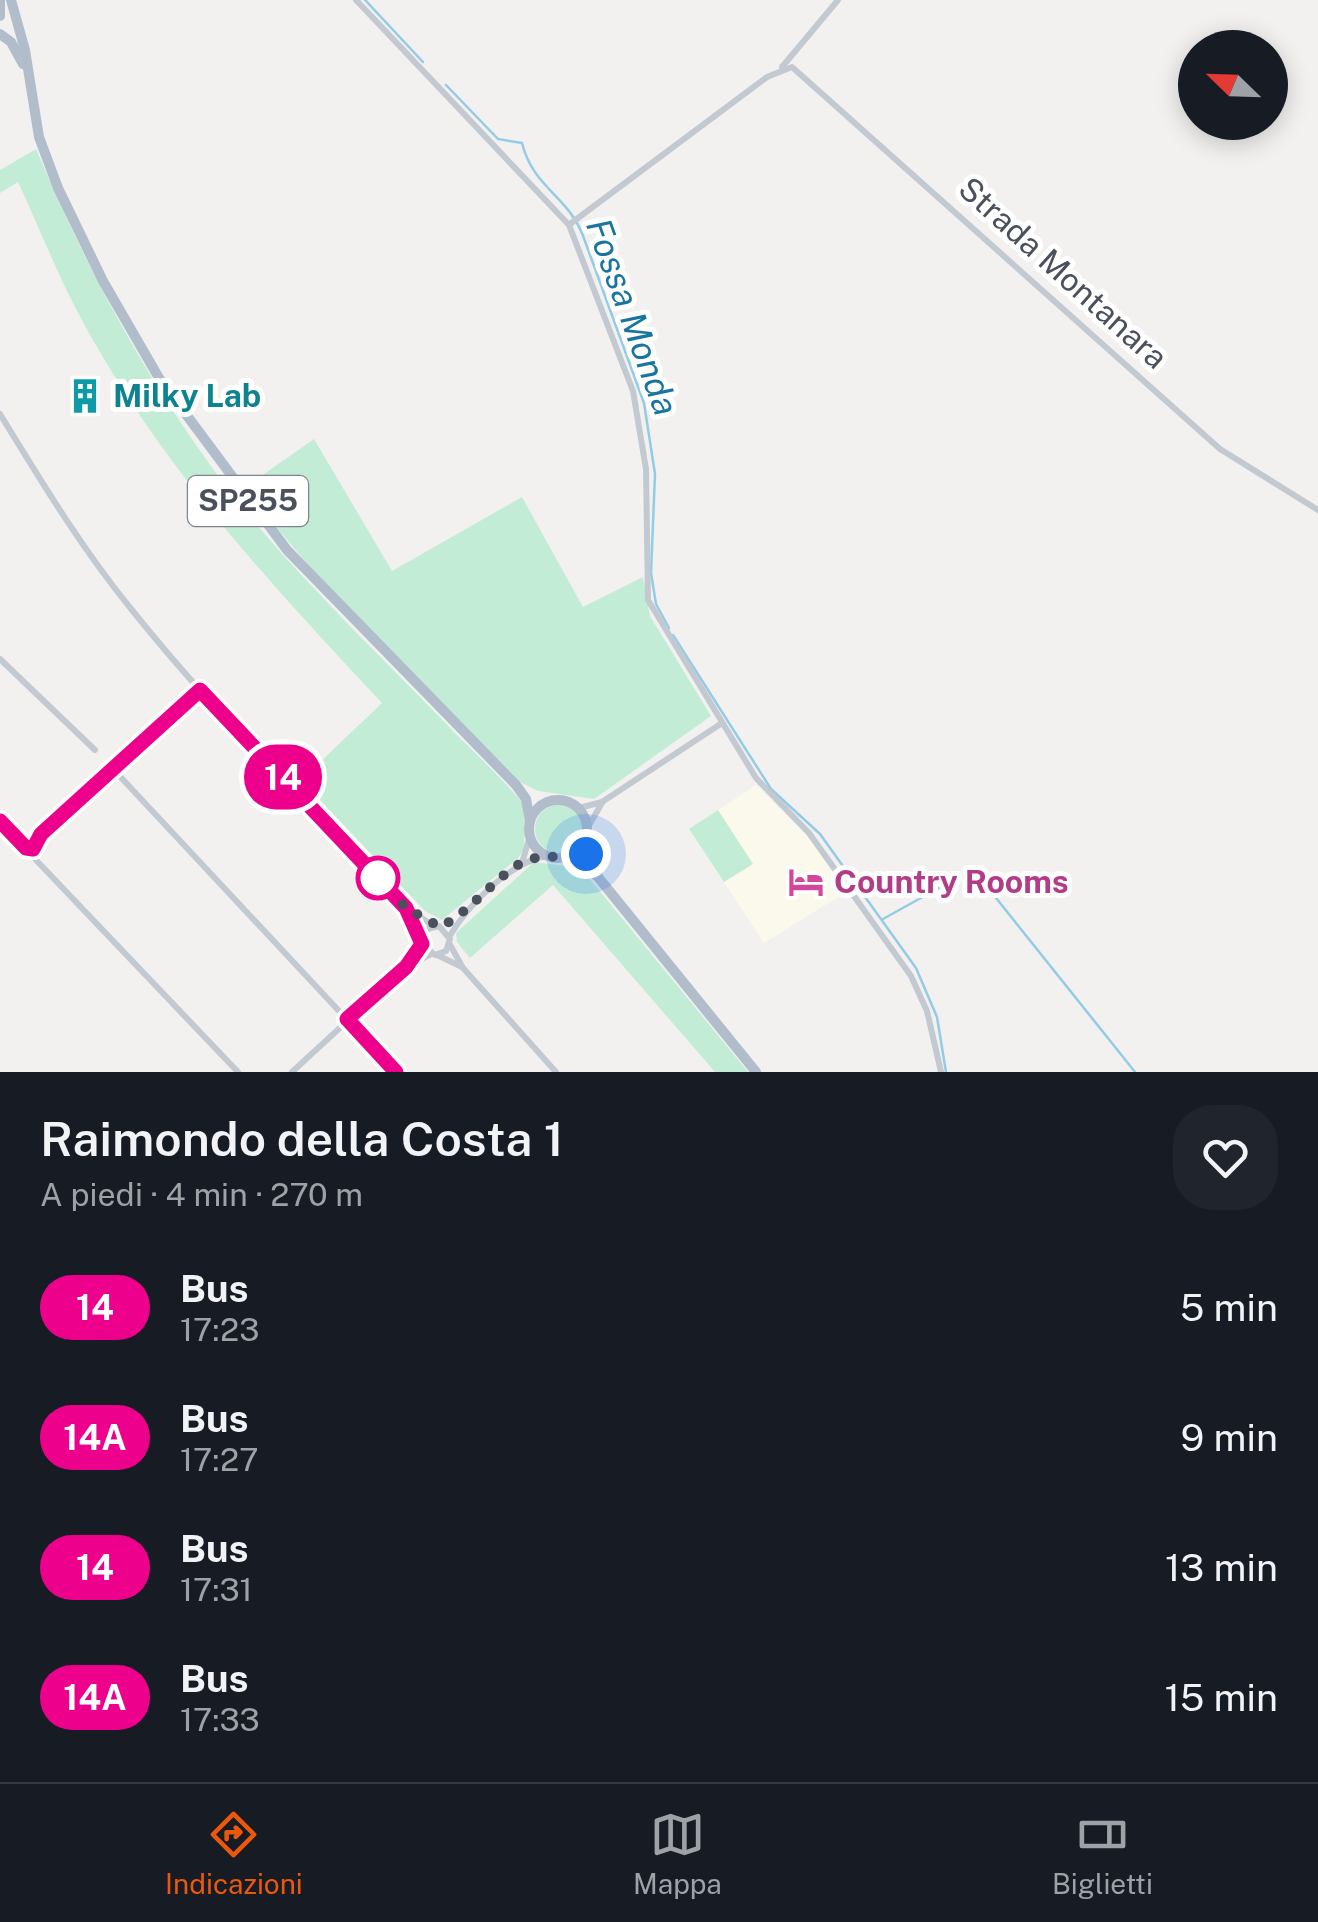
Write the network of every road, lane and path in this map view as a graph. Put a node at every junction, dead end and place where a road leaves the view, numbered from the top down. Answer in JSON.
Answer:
{"nodes":[{"id":1,"x":0,"y":0,"type":"edge"},
{"id":2,"x":10,"y":0,"type":"edge"},
{"id":3,"x":19,"y":0,"type":"edge"},
{"id":4,"x":356,"y":0,"type":"edge"},
{"id":5,"x":838,"y":0,"type":"edge"},
{"id":6,"x":0,"y":16,"type":"edge"},
{"id":7,"x":0,"y":34,"type":"edge"},
{"id":8,"x":25,"y":50,"type":"junction"},
{"id":9,"x":781,"y":68,"type":"junction"},
{"id":10,"x":29,"y":90,"type":"junction"},
{"id":11,"x":573,"y":222,"type":"junction"},
{"id":12,"x":0,"y":414,"type":"edge"},
{"id":13,"x":1318,"y":510,"type":"edge"},
{"id":14,"x":0,"y":659,"type":"edge"},
{"id":15,"x":200,"y":690,"type":"junction"},
{"id":16,"x":722,"y":723,"type":"junction"},
{"id":17,"x":95,"y":750,"type":"dead end"},
{"id":18,"x":114,"y":770,"type":"junction"},
{"id":19,"x":516,"y":785,"type":"junction"},
{"id":20,"x":552,"y":801,"type":"junction"},
{"id":21,"x":602,"y":802,"type":"junction"},
{"id":22,"x":579,"y":808,"type":"junction"},
{"id":23,"x":530,"y":822,"type":"junction"},
{"id":24,"x":588,"y":827,"type":"junction"},
{"id":25,"x":530,"y":836,"type":"junction"},
{"id":26,"x":585,"y":842,"type":"junction"},
{"id":27,"x":546,"y":856,"type":"junction"},
{"id":28,"x":565,"y":858,"type":"junction"},
{"id":29,"x":522,"y":863,"type":"junction"},
{"id":30,"x":598,"y":877,"type":"junction"},
{"id":31,"x":406,"y":908,"type":"junction"},
{"id":32,"x":466,"y":912,"type":"junction"},
{"id":33,"x":436,"y":927,"type":"junction"},
{"id":34,"x":422,"y":940,"type":"junction"},
{"id":35,"x":449,"y":940,"type":"junction"},
{"id":36,"x":434,"y":954,"type":"junction"},
{"id":37,"x":406,"y":967,"type":"junction"},
{"id":38,"x":463,"y":968,"type":"junction"},
{"id":39,"x":347,"y":1019,"type":"junction"},
{"id":40,"x":238,"y":1072,"type":"edge"},
{"id":41,"x":292,"y":1072,"type":"edge"},
{"id":42,"x":396,"y":1072,"type":"edge"},
{"id":43,"x":556,"y":1072,"type":"edge"},
{"id":44,"x":756,"y":1072,"type":"edge"},
{"id":45,"x":941,"y":1072,"type":"edge"}],
"edges":[{"from":1,"to":6,"type":"main road"},
{"from":2,"to":8,"type":"main road","number":"SP255"},
{"from":3,"to":8,"type":"main road","number":"SP255"},
{"from":4,"to":11,"type":"street"},
{"from":5,"to":9,"type":"street"},
{"from":7,"to":10,"type":"main road","number":"SP255"},
{"from":8,"to":10,"type":"main road","number":"SP255"},
{"from":9,"to":11,"type":"street"},
{"from":9,"to":13,"type":"street","name":"Strada Montanara"},
{"from":10,"to":19,"type":"main road","number":"SP255"},
{"from":11,"to":16,"type":"street"},
{"from":12,"to":15,"type":"street"},
{"from":14,"to":17,"type":"street"},
{"from":15,"to":18,"type":"street"},
{"from":15,"to":31,"type":"street"},
{"from":16,"to":21,"type":"street"},
{"from":16,"to":45,"type":"street"},
{"from":18,"to":39,"type":"street"},
{"from":18,"to":40,"type":"street"},
{"from":19,"to":20,"type":"main road","number":"SP255"},
{"from":19,"to":23,"type":"main road","number":"SP255"},
{"from":20,"to":22,"type":"main road","number":"SP255"},
{"from":20,"to":23,"type":"main road"},
{"from":21,"to":22,"type":"street"},
{"from":21,"to":24,"type":"street"},
{"from":22,"to":24,"type":"main road"},
{"from":23,"to":25,"type":"main road","number":"SP255"},
{"from":24,"to":26,"type":"main road"},
{"from":25,"to":27,"type":"main road"},
{"from":25,"to":29,"type":"street"},
{"from":26,"to":28,"type":"main road"},
{"from":26,"to":30,"type":"main road"},
{"from":27,"to":28,"type":"main road"},
{"from":27,"to":29,"type":"street"},
{"from":28,"to":30,"type":"main road"},
{"from":29,"to":32,"type":"street"},
{"from":30,"to":44,"type":"main road"},
{"from":31,"to":33,"type":"street"},
{"from":31,"to":34,"type":"street"},
{"from":32,"to":33,"type":"street"},
{"from":32,"to":35,"type":"street"},
{"from":33,"to":34,"type":"street"},
{"from":33,"to":35,"type":"street"},
{"from":34,"to":36,"type":"street"},
{"from":34,"to":37,"type":"street"},
{"from":35,"to":36,"type":"street"},
{"from":35,"to":38,"type":"street"},
{"from":36,"to":37,"type":"street"},
{"from":36,"to":38,"type":"street"},
{"from":37,"to":39,"type":"street"},
{"from":38,"to":43,"type":"street"},
{"from":39,"to":41,"type":"street"},
{"from":39,"to":42,"type":"street"}]}
